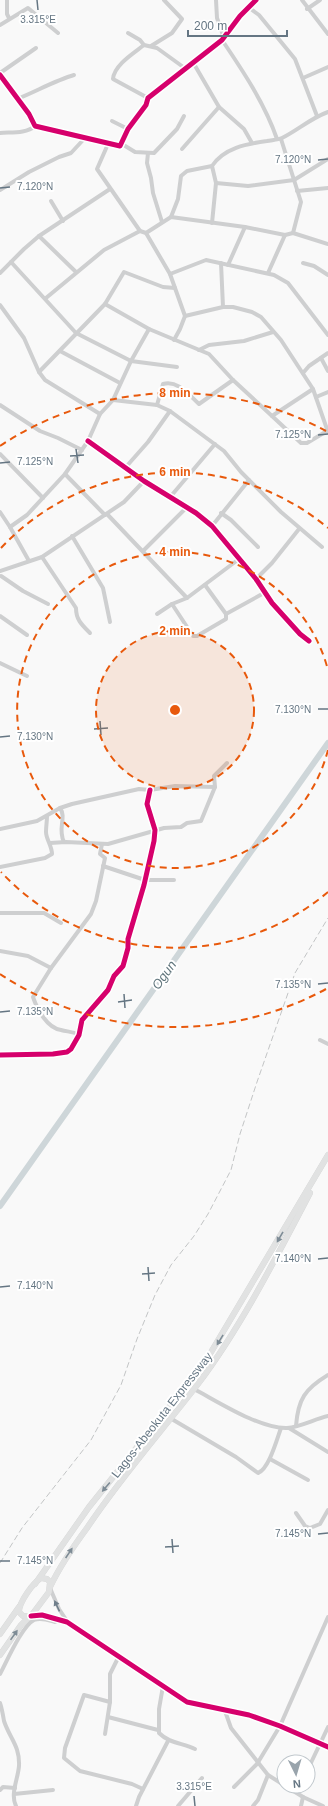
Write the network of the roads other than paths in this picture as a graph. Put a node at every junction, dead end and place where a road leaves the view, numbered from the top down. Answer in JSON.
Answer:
{"nodes":[{"id":1,"x":1,"y":0,"type":"edge"},
{"id":2,"x":164,"y":0,"type":"edge"},
{"id":3,"x":216,"y":0,"type":"edge"},
{"id":4,"x":256,"y":0,"type":"edge"},
{"id":5,"x":302,"y":0,"type":"edge"},
{"id":6,"x":320,"y":0,"type":"edge"},
{"id":7,"x":7,"y":1,"type":"edge"},
{"id":8,"x":248,"y":7,"type":"junction"},
{"id":9,"x":307,"y":9,"type":"junction"},
{"id":10,"x":10,"y":18,"type":"junction"},
{"id":11,"x":0,"y":25,"type":"edge"},
{"id":12,"x":128,"y":32,"type":"dead end"},
{"id":13,"x":58,"y":33,"type":"dead end"},
{"id":14,"x":328,"y":34,"type":"edge"},
{"id":15,"x":223,"y":39,"type":"junction"},
{"id":16,"x":144,"y":45,"type":"junction"},
{"id":17,"x":155,"y":46,"type":"junction"},
{"id":18,"x":36,"y":48,"type":"dead end"},
{"id":19,"x":194,"y":64,"type":"junction"},
{"id":20,"x":328,"y":67,"type":"edge"},
{"id":21,"x":186,"y":69,"type":"junction"},
{"id":22,"x":0,"y":74,"type":"edge"},
{"id":23,"x":74,"y":76,"type":"dead end"},
{"id":24,"x":303,"y":78,"type":"junction"},
{"id":25,"x":148,"y":98,"type":"junction"},
{"id":26,"x":17,"y":99,"type":"junction"},
{"id":27,"x":219,"y":107,"type":"junction"},
{"id":28,"x":328,"y":112,"type":"edge"},
{"id":29,"x":184,"y":116,"type":"dead end"},
{"id":30,"x":317,"y":116,"type":"junction"},
{"id":31,"x":112,"y":121,"type":"dead end"},
{"id":32,"x":34,"y":126,"type":"junction"},
{"id":33,"x":128,"y":129,"type":"junction"},
{"id":34,"x":0,"y":132,"type":"edge"},
{"id":35,"x":84,"y":138,"type":"junction"},
{"id":36,"x":279,"y":139,"type":"junction"},
{"id":37,"x":252,"y":143,"type":"junction"},
{"id":38,"x":108,"y":144,"type":"junction"},
{"id":39,"x":122,"y":144,"type":"junction"},
{"id":40,"x":182,"y":149,"type":"dead end"},
{"id":41,"x":148,"y":153,"type":"junction"},
{"id":42,"x":328,"y":159,"type":"edge"},
{"id":43,"x":212,"y":166,"type":"junction"},
{"id":44,"x":294,"y":180,"type":"junction"},
{"id":45,"x":216,"y":183,"type":"junction"},
{"id":46,"x":328,"y":188,"type":"edge"},
{"id":47,"x":110,"y":189,"type":"junction"},
{"id":48,"x":0,"y":190,"type":"edge"},
{"id":49,"x":297,"y":190,"type":"junction"},
{"id":50,"x":51,"y":201,"type":"dead end"},
{"id":51,"x":171,"y":217,"type":"junction"},
{"id":52,"x":63,"y":221,"type":"junction"},
{"id":53,"x":162,"y":222,"type":"junction"},
{"id":54,"x":212,"y":223,"type":"junction"},
{"id":55,"x":245,"y":227,"type":"junction"},
{"id":56,"x":140,"y":232,"type":"junction"},
{"id":57,"x":146,"y":233,"type":"junction"},
{"id":58,"x":293,"y":233,"type":"junction"},
{"id":59,"x":285,"y":235,"type":"junction"},
{"id":60,"x":39,"y":236,"type":"junction"},
{"id":61,"x":328,"y":244,"type":"edge"},
{"id":62,"x":11,"y":262,"type":"junction"},
{"id":63,"x":221,"y":263,"type":"junction"},
{"id":64,"x":303,"y":263,"type":"dead end"},
{"id":65,"x":228,"y":265,"type":"junction"},
{"id":66,"x":76,"y":272,"type":"junction"},
{"id":67,"x":0,"y":273,"type":"edge"},
{"id":68,"x":268,"y":273,"type":"junction"},
{"id":69,"x":170,"y":274,"type":"junction"},
{"id":70,"x":328,"y":275,"type":"edge"},
{"id":71,"x":175,"y":288,"type":"junction"},
{"id":72,"x":46,"y":298,"type":"junction"},
{"id":73,"x":105,"y":304,"type":"junction"},
{"id":74,"x":0,"y":305,"type":"edge"},
{"id":75,"x":223,"y":307,"type":"junction"},
{"id":76,"x":185,"y":316,"type":"junction"},
{"id":77,"x":149,"y":329,"type":"junction"},
{"id":78,"x":273,"y":332,"type":"junction"},
{"id":79,"x":76,"y":333,"type":"junction"},
{"id":80,"x":328,"y":335,"type":"edge"},
{"id":81,"x":174,"y":340,"type":"junction"},
{"id":82,"x":200,"y":350,"type":"junction"},
{"id":83,"x":60,"y":351,"type":"junction"},
{"id":84,"x":328,"y":353,"type":"edge"},
{"id":85,"x":321,"y":358,"type":"junction"},
{"id":86,"x":131,"y":361,"type":"junction"},
{"id":87,"x":177,"y":367,"type":"dead end"},
{"id":88,"x":328,"y":371,"type":"edge"},
{"id":89,"x":39,"y":372,"type":"junction"},
{"id":90,"x":302,"y":374,"type":"junction"},
{"id":91,"x":233,"y":380,"type":"junction"},
{"id":92,"x":120,"y":383,"type":"junction"},
{"id":93,"x":313,"y":388,"type":"junction"},
{"id":94,"x":328,"y":392,"type":"edge"},
{"id":95,"x":316,"y":397,"type":"junction"},
{"id":96,"x":113,"y":400,"type":"junction"},
{"id":97,"x":0,"y":405,"type":"edge"},
{"id":98,"x":157,"y":405,"type":"junction"},
{"id":99,"x":170,"y":411,"type":"junction"},
{"id":100,"x":100,"y":414,"type":"junction"},
{"id":101,"x":272,"y":416,"type":"junction"},
{"id":102,"x":328,"y":432,"type":"edge"},
{"id":103,"x":88,"y":441,"type":"junction"},
{"id":104,"x":215,"y":444,"type":"junction"},
{"id":105,"x":82,"y":450,"type":"junction"},
{"id":106,"x":0,"y":454,"type":"edge"},
{"id":107,"x":125,"y":468,"type":"junction"},
{"id":108,"x":65,"y":474,"type":"junction"},
{"id":109,"x":249,"y":480,"type":"junction"},
{"id":110,"x":144,"y":481,"type":"junction"},
{"id":111,"x":171,"y":496,"type":"junction"},
{"id":112,"x":43,"y":498,"type":"junction"},
{"id":113,"x":187,"y":507,"type":"junction"},
{"id":114,"x":0,"y":512,"type":"edge"},
{"id":115,"x":221,"y":513,"type":"junction"},
{"id":116,"x":106,"y":514,"type":"junction"},
{"id":117,"x":10,"y":526,"type":"junction"},
{"id":118,"x":212,"y":526,"type":"junction"},
{"id":119,"x":299,"y":529,"type":"junction"},
{"id":120,"x":72,"y":536,"type":"junction"},
{"id":121,"x":258,"y":547,"type":"dead end"},
{"id":122,"x":322,"y":547,"type":"dead end"},
{"id":123,"x":143,"y":551,"type":"junction"},
{"id":124,"x":42,"y":557,"type":"junction"},
{"id":125,"x":239,"y":559,"type":"junction"},
{"id":126,"x":29,"y":561,"type":"junction"},
{"id":127,"x":1,"y":574,"type":"edge"},
{"id":128,"x":256,"y":580,"type":"junction"},
{"id":129,"x":205,"y":585,"type":"junction"},
{"id":130,"x":264,"y":593,"type":"junction"},
{"id":131,"x":187,"y":598,"type":"junction"},
{"id":132,"x":48,"y":604,"type":"dead end"},
{"id":133,"x":172,"y":604,"type":"junction"},
{"id":134,"x":157,"y":614,"type":"dead end"},
{"id":135,"x":226,"y":614,"type":"junction"},
{"id":136,"x":0,"y":616,"type":"edge"},
{"id":137,"x":110,"y":622,"type":"dead end"},
{"id":138,"x":90,"y":633,"type":"dead end"},
{"id":139,"x":27,"y":635,"type":"dead end"},
{"id":140,"x":309,"y":641,"type":"dead end"},
{"id":141,"x":0,"y":663,"type":"edge"},
{"id":142,"x":27,"y":676,"type":"dead end"},
{"id":143,"x":227,"y":763,"type":"dead end"},
{"id":144,"x":215,"y":787,"type":"junction"},
{"id":145,"x":150,"y":790,"type":"junction"},
{"id":146,"x":60,"y":808,"type":"junction"},
{"id":147,"x":46,"y":816,"type":"junction"},
{"id":148,"x":0,"y":830,"type":"edge"},
{"id":149,"x":155,"y":830,"type":"junction"},
{"id":150,"x":64,"y":842,"type":"junction"},
{"id":151,"x":50,"y":843,"type":"junction"},
{"id":152,"x":102,"y":844,"type":"junction"},
{"id":153,"x":103,"y":866,"type":"junction"},
{"id":154,"x":0,"y":867,"type":"edge"},
{"id":155,"x":145,"y":880,"type":"junction"},
{"id":156,"x":174,"y":880,"type":"dead end"},
{"id":157,"x":0,"y":913,"type":"edge"},
{"id":158,"x":61,"y":923,"type":"dead end"},
{"id":159,"x":0,"y":952,"type":"edge"},
{"id":160,"x":51,"y":968,"type":"junction"},
{"id":161,"x":79,"y":1035,"type":"junction"},
{"id":162,"x":320,"y":1040,"type":"dead end"},
{"id":163,"x":328,"y":1044,"type":"edge"},
{"id":164,"x":0,"y":1054,"type":"edge"},
{"id":165,"x":328,"y":1156,"type":"edge"},
{"id":166,"x":328,"y":1159,"type":"edge"},
{"id":167,"x":252,"y":1292,"type":"junction"},
{"id":168,"x":328,"y":1375,"type":"edge"},
{"id":169,"x":194,"y":1389,"type":"junction"},
{"id":170,"x":175,"y":1407,"type":"junction"},
{"id":171,"x":328,"y":1416,"type":"edge"},
{"id":172,"x":170,"y":1418,"type":"junction"},
{"id":173,"x":296,"y":1426,"type":"junction"},
{"id":174,"x":281,"y":1428,"type":"junction"},
{"id":175,"x":288,"y":1428,"type":"junction"},
{"id":176,"x":328,"y":1452,"type":"edge"},
{"id":177,"x":270,"y":1459,"type":"junction"},
{"id":178,"x":308,"y":1480,"type":"dead end"},
{"id":179,"x":328,"y":1510,"type":"edge"},
{"id":180,"x":296,"y":1513,"type":"dead end"},
{"id":181,"x":35,"y":1584,"type":"junction"},
{"id":182,"x":50,"y":1588,"type":"junction"},
{"id":183,"x":20,"y":1605,"type":"junction"},
{"id":184,"x":30,"y":1616,"type":"junction"},
{"id":185,"x":328,"y":1617,"type":"edge"},
{"id":186,"x":60,"y":1620,"type":"junction"},
{"id":187,"x":67,"y":1622,"type":"junction"},
{"id":188,"x":0,"y":1634,"type":"edge"},
{"id":189,"x":0,"y":1655,"type":"edge"},
{"id":190,"x":119,"y":1656,"type":"junction"},
{"id":191,"x":0,"y":1674,"type":"edge"},
{"id":192,"x":163,"y":1686,"type":"junction"},
{"id":193,"x":110,"y":1702,"type":"junction"},
{"id":194,"x":0,"y":1703,"type":"edge"},
{"id":195,"x":225,"y":1711,"type":"junction"},
{"id":196,"x":108,"y":1717,"type":"junction"},
{"id":197,"x":280,"y":1726,"type":"junction"},
{"id":198,"x":328,"y":1727,"type":"edge"},
{"id":199,"x":158,"y":1730,"type":"junction"},
{"id":200,"x":105,"y":1734,"type":"dead end"},
{"id":201,"x":168,"y":1741,"type":"junction"},
{"id":202,"x":321,"y":1744,"type":"junction"},
{"id":203,"x":328,"y":1747,"type":"edge"},
{"id":204,"x":195,"y":1749,"type":"dead end"},
{"id":205,"x":316,"y":1754,"type":"edge"},
{"id":206,"x":257,"y":1764,"type":"junction"},
{"id":207,"x":268,"y":1776,"type":"junction"},
{"id":208,"x":202,"y":1778,"type":"dead end"},
{"id":209,"x":276,"y":1781,"type":"edge"},
{"id":210,"x":234,"y":1787,"type":"dead end"},
{"id":211,"x":15,"y":1788,"type":"junction"},
{"id":212,"x":143,"y":1789,"type":"junction"},
{"id":213,"x":0,"y":1790,"type":"edge"},
{"id":214,"x":53,"y":1790,"type":"dead end"},
{"id":215,"x":14,"y":1794,"type":"junction"},
{"id":216,"x":299,"y":1794,"type":"edge"},
{"id":217,"x":303,"y":1797,"type":"junction"},
{"id":218,"x":16,"y":1806,"type":"edge"},
{"id":219,"x":136,"y":1806,"type":"edge"},
{"id":220,"x":178,"y":1806,"type":"edge"},
{"id":221,"x":253,"y":1806,"type":"edge"},
{"id":222,"x":301,"y":1806,"type":"edge"},
{"id":223,"x":323,"y":1806,"type":"edge"}],
"edges":[{"from":1,"to":7,"type":"street"},
{"from":2,"to":17,"type":"street"},
{"from":3,"to":15,"type":"street"},
{"from":4,"to":8,"type":"street"},
{"from":5,"to":9,"type":"street"},
{"from":6,"to":9,"type":"street"},
{"from":7,"to":10,"type":"street"},
{"from":8,"to":15,"type":"street"},
{"from":8,"to":24,"type":"street"},
{"from":9,"to":14,"type":"street"},
{"from":10,"to":11,"type":"street"},
{"from":10,"to":13,"type":"street"},
{"from":12,"to":16,"type":"street"},
{"from":15,"to":19,"type":"street"},
{"from":15,"to":36,"type":"street"},
{"from":16,"to":17,"type":"street"},
{"from":16,"to":25,"type":"street"},
{"from":17,"to":21,"type":"street"},
{"from":18,"to":22,"type":"street"},
{"from":19,"to":21,"type":"street"},
{"from":19,"to":27,"type":"street"},
{"from":20,"to":24,"type":"street"},
{"from":21,"to":25,"type":"street"},
{"from":22,"to":26,"type":"street"},
{"from":23,"to":26,"type":"street"},
{"from":24,"to":30,"type":"street"},
{"from":25,"to":33,"type":"street"},
{"from":26,"to":32,"type":"street"},
{"from":27,"to":37,"type":"street"},
{"from":27,"to":40,"type":"street"},
{"from":28,"to":30,"type":"street"},
{"from":29,"to":41,"type":"street"},
{"from":30,"to":36,"type":"street"},
{"from":31,"to":33,"type":"street"},
{"from":32,"to":34,"type":"street"},
{"from":32,"to":35,"type":"street"},
{"from":33,"to":39,"type":"street"},
{"from":35,"to":38,"type":"street"},
{"from":35,"to":48,"type":"street"},
{"from":36,"to":37,"type":"street"},
{"from":36,"to":44,"type":"street"},
{"from":37,"to":43,"type":"street"},
{"from":38,"to":39,"type":"street"},
{"from":38,"to":47,"type":"street"},
{"from":39,"to":41,"type":"street"},
{"from":41,"to":53,"type":"street"},
{"from":42,"to":44,"type":"street"},
{"from":43,"to":45,"type":"street"},
{"from":43,"to":51,"type":"street"},
{"from":44,"to":45,"type":"street"},
{"from":44,"to":49,"type":"street"},
{"from":45,"to":54,"type":"street"},
{"from":46,"to":49,"type":"street"},
{"from":47,"to":52,"type":"street"},
{"from":47,"to":56,"type":"street"},
{"from":49,"to":58,"type":"street"},
{"from":50,"to":52,"type":"street"},
{"from":51,"to":53,"type":"street"},
{"from":51,"to":54,"type":"street"},
{"from":52,"to":60,"type":"street"},
{"from":53,"to":57,"type":"street"},
{"from":54,"to":55,"type":"street"},
{"from":55,"to":59,"type":"street"},
{"from":55,"to":65,"type":"street"},
{"from":56,"to":57,"type":"street"},
{"from":56,"to":66,"type":"street"},
{"from":57,"to":69,"type":"street"},
{"from":58,"to":59,"type":"street"},
{"from":58,"to":61,"type":"street"},
{"from":59,"to":68,"type":"street"},
{"from":60,"to":62,"type":"street"},
{"from":60,"to":66,"type":"street"},
{"from":62,"to":67,"type":"street"},
{"from":62,"to":72,"type":"street"},
{"from":63,"to":65,"type":"street"},
{"from":63,"to":69,"type":"street"},
{"from":63,"to":75,"type":"street"},
{"from":64,"to":70,"type":"street"},
{"from":65,"to":68,"type":"street"},
{"from":66,"to":72,"type":"street"},
{"from":68,"to":80,"type":"street"},
{"from":69,"to":71,"type":"street"},
{"from":71,"to":73,"type":"street"},
{"from":71,"to":76,"type":"street"},
{"from":72,"to":79,"type":"street"},
{"from":73,"to":77,"type":"street"},
{"from":73,"to":79,"type":"street"},
{"from":74,"to":89,"type":"street"},
{"from":75,"to":76,"type":"street"},
{"from":75,"to":78,"type":"street"},
{"from":76,"to":81,"type":"street"},
{"from":77,"to":81,"type":"street"},
{"from":77,"to":86,"type":"street"},
{"from":78,"to":82,"type":"street"},
{"from":78,"to":90,"type":"street"},
{"from":79,"to":83,"type":"street"},
{"from":79,"to":86,"type":"street"},
{"from":81,"to":82,"type":"street"},
{"from":82,"to":91,"type":"street"},
{"from":83,"to":89,"type":"street"},
{"from":83,"to":92,"type":"street"},
{"from":84,"to":85,"type":"street"},
{"from":85,"to":88,"type":"street"},
{"from":85,"to":90,"type":"street"},
{"from":86,"to":87,"type":"street"},
{"from":86,"to":92,"type":"street"},
{"from":89,"to":100,"type":"street"},
{"from":90,"to":93,"type":"street"},
{"from":91,"to":98,"type":"street"},
{"from":91,"to":101,"type":"street"},
{"from":92,"to":96,"type":"street"},
{"from":93,"to":95,"type":"street"},
{"from":93,"to":101,"type":"street"},
{"from":94,"to":95,"type":"street"},
{"from":95,"to":102,"type":"street"},
{"from":96,"to":98,"type":"street"},
{"from":96,"to":100,"type":"street"},
{"from":97,"to":105,"type":"street"},
{"from":98,"to":99,"type":"street"},
{"from":99,"to":104,"type":"street"},
{"from":99,"to":107,"type":"street"},
{"from":100,"to":103,"type":"street"},
{"from":101,"to":102,"type":"street"},
{"from":103,"to":105,"type":"street"},
{"from":103,"to":107,"type":"street"},
{"from":104,"to":109,"type":"street"},
{"from":104,"to":111,"type":"street"},
{"from":105,"to":108,"type":"street"},
{"from":106,"to":112,"type":"street"},
{"from":107,"to":110,"type":"street"},
{"from":108,"to":112,"type":"street"},
{"from":108,"to":116,"type":"street"},
{"from":109,"to":115,"type":"street"},
{"from":109,"to":119,"type":"street"},
{"from":110,"to":111,"type":"street"},
{"from":110,"to":116,"type":"street"},
{"from":111,"to":113,"type":"street"},
{"from":112,"to":117,"type":"street"},
{"from":113,"to":118,"type":"street"},
{"from":113,"to":123,"type":"street"},
{"from":114,"to":117,"type":"street"},
{"from":115,"to":118,"type":"street"},
{"from":115,"to":121,"type":"street"},
{"from":116,"to":120,"type":"street"},
{"from":116,"to":123,"type":"street"},
{"from":117,"to":126,"type":"street"},
{"from":118,"to":125,"type":"street"},
{"from":119,"to":122,"type":"street"},
{"from":119,"to":128,"type":"street"},
{"from":120,"to":124,"type":"street"},
{"from":120,"to":137,"type":"street"},
{"from":123,"to":131,"type":"street"},
{"from":124,"to":126,"type":"street"},
{"from":124,"to":138,"type":"street"},
{"from":125,"to":128,"type":"street"},
{"from":125,"to":129,"type":"street"},
{"from":126,"to":127,"type":"street"},
{"from":127,"to":132,"type":"street"},
{"from":128,"to":130,"type":"street"},
{"from":129,"to":131,"type":"street"},
{"from":129,"to":135,"type":"street"},
{"from":130,"to":135,"type":"street"},
{"from":130,"to":140,"type":"street"},
{"from":131,"to":133,"type":"street"},
{"from":133,"to":134,"type":"street"},
{"from":133,"to":135,"type":"street"},
{"from":136,"to":139,"type":"street"},
{"from":141,"to":142,"type":"street"},
{"from":143,"to":144,"type":"street"},
{"from":144,"to":145,"type":"street"},
{"from":144,"to":149,"type":"street"},
{"from":145,"to":146,"type":"street"},
{"from":145,"to":149,"type":"street"},
{"from":146,"to":147,"type":"street"},
{"from":146,"to":150,"type":"street"},
{"from":147,"to":148,"type":"street"},
{"from":147,"to":151,"type":"street"},
{"from":149,"to":152,"type":"street"},
{"from":149,"to":155,"type":"street"},
{"from":150,"to":151,"type":"street"},
{"from":150,"to":152,"type":"street"},
{"from":151,"to":154,"type":"street"},
{"from":152,"to":153,"type":"street"},
{"from":153,"to":155,"type":"street"},
{"from":153,"to":160,"type":"street"},
{"from":155,"to":156,"type":"street"},
{"from":155,"to":161,"type":"street"},
{"from":157,"to":158,"type":"street"},
{"from":159,"to":160,"type":"street"},
{"from":160,"to":161,"type":"street"},
{"from":161,"to":164,"type":"street"},
{"from":162,"to":163,"type":"street"},
{"from":165,"to":167,"type":"highway","name":"Lagos-Abeokuta Expressway","one_way":true},
{"from":166,"to":167,"type":"highway","name":"Lagos-Abeokuta Expressway"},
{"from":167,"to":169,"type":"highway","name":"Lagos-Abeokuta Expressway"},
{"from":167,"to":170,"type":"highway","name":"Lagos-Abeokuta Expressway","one_way":true},
{"from":168,"to":173,"type":"street"},
{"from":169,"to":170,"type":"highway","name":"Lagos-Abeokuta Expressway"},
{"from":169,"to":174,"type":"street"},
{"from":170,"to":172,"type":"highway","name":"Lagos-Abeokuta Expressway"},
{"from":170,"to":181,"type":"highway","name":"Lagos-Abeokuta Expressway","one_way":true},
{"from":171,"to":173,"type":"street"},
{"from":172,"to":177,"type":"street"},
{"from":182,"to":172,"type":"highway","name":"Lagos-Abeokuta Expressway","one_way":true},
{"from":173,"to":175,"type":"street"},
{"from":174,"to":175,"type":"street"},
{"from":174,"to":177,"type":"street"},
{"from":175,"to":176,"type":"street"},
{"from":177,"to":178,"type":"street"},
{"from":179,"to":180,"type":"street"},
{"from":181,"to":182,"type":"highway"},
{"from":181,"to":183,"type":"highway","name":"Lagos-Abeokuta Expressway"},
{"from":182,"to":184,"type":"highway","name":"Lagos-Abeokuta Expressway"},
{"from":187,"to":182,"type":"street","one_way":true},
{"from":183,"to":184,"type":"highway"},
{"from":183,"to":188,"type":"highway"},
{"from":184,"to":186,"type":"street"},
{"from":189,"to":184,"type":"highway","one_way":true},
{"from":185,"to":197,"type":"street"},
{"from":186,"to":187,"type":"street"},
{"from":186,"to":191,"type":"street"},
{"from":187,"to":190,"type":"street"},
{"from":190,"to":192,"type":"street"},
{"from":190,"to":193,"type":"street"},
{"from":192,"to":195,"type":"street"},
{"from":192,"to":199,"type":"street"},
{"from":193,"to":196,"type":"street"},
{"from":193,"to":212,"type":"street"},
{"from":194,"to":211,"type":"street"},
{"from":195,"to":197,"type":"street"},
{"from":195,"to":206,"type":"street"},
{"from":196,"to":199,"type":"street"},
{"from":196,"to":200,"type":"street"},
{"from":197,"to":202,"type":"street"},
{"from":197,"to":206,"type":"street"},
{"from":198,"to":202,"type":"street"},
{"from":199,"to":201,"type":"street"},
{"from":201,"to":204,"type":"street"},
{"from":201,"to":212,"type":"street"},
{"from":202,"to":203,"type":"street"},
{"from":202,"to":205,"type":"street"},
{"from":206,"to":207,"type":"street"},
{"from":206,"to":210,"type":"street"},
{"from":207,"to":209,"type":"street"},
{"from":207,"to":221,"type":"street"},
{"from":208,"to":220,"type":"street"},
{"from":211,"to":213,"type":"street"},
{"from":211,"to":215,"type":"street"},
{"from":212,"to":219,"type":"street"},
{"from":214,"to":215,"type":"street"},
{"from":215,"to":218,"type":"street"},
{"from":216,"to":217,"type":"street"},
{"from":217,"to":222,"type":"street"},
{"from":217,"to":223,"type":"street"}]}
